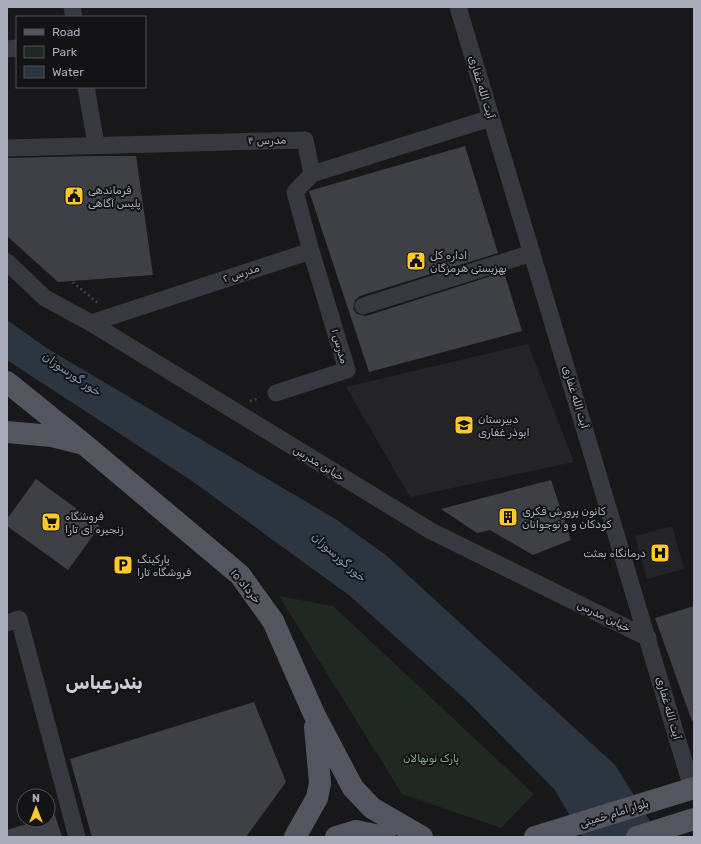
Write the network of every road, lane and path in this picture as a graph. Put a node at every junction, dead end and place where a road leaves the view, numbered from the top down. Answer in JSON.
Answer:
{"nodes":[{"id":1,"x":458,"y":7,"type":"edge"},
{"id":2,"x":86,"y":88,"type":"edge"},
{"id":3,"x":491,"y":118,"type":"junction"},
{"id":4,"x":96,"y":144,"type":"junction"},
{"id":5,"x":7,"y":148,"type":"edge"},
{"id":6,"x":312,"y":174,"type":"junction"},
{"id":7,"x":7,"y":228,"type":"edge"},
{"id":8,"x":311,"y":251,"type":"junction"},
{"id":9,"x":532,"y":253,"type":"junction"},
{"id":10,"x":7,"y":262,"type":"edge"},
{"id":11,"x":363,"y":306,"type":"dead end"},
{"id":12,"x":112,"y":315,"type":"junction"},
{"id":13,"x":91,"y":323,"type":"junction"},
{"id":14,"x":7,"y":382,"type":"edge"},
{"id":15,"x":276,"y":393,"type":"dead end"},
{"id":16,"x":7,"y":432,"type":"edge"},
{"id":17,"x":86,"y":445,"type":"junction"},
{"id":18,"x":7,"y":623,"type":"edge"},
{"id":19,"x":648,"y":638,"type":"junction"},
{"id":20,"x":314,"y":714,"type":"junction"},
{"id":21,"x":693,"y":788,"type":"edge"},
{"id":22,"x":687,"y":825,"type":"edge"},
{"id":23,"x":543,"y":835,"type":"edge"},
{"id":24,"x":77,"y":837,"type":"edge"},
{"id":25,"x":295,"y":837,"type":"edge"},
{"id":26,"x":336,"y":837,"type":"edge"},
{"id":27,"x":385,"y":837,"type":"edge"},
{"id":28,"x":422,"y":837,"type":"edge"},
{"id":29,"x":637,"y":837,"type":"edge"}],
"edges":[{"from":1,"to":3,"type":"street","name":"آیت الله غفاری"},
{"from":2,"to":4,"type":"street"},
{"from":3,"to":6,"type":"street"},
{"from":3,"to":9,"type":"street","name":"آیت الله غفاری"},
{"from":4,"to":5,"type":"street","name":"مدرس ۴"},
{"from":4,"to":6,"type":"street","name":"مدرس ۴"},
{"from":6,"to":8,"type":"street"},
{"from":7,"to":12,"type":"path"},
{"from":8,"to":12,"type":"street","name":"مدرس ۲"},
{"from":8,"to":15,"type":"street","name":"مدرس ۱"},
{"from":9,"to":11,"type":"street"},
{"from":9,"to":19,"type":"street","name":"آیت الله غفاری"},
{"from":10,"to":13,"type":"street","name":"خیابن مدرس"},
{"from":12,"to":13,"type":"street","name":"مدرس ۲"},
{"from":13,"to":19,"type":"street","name":"خیابن مدرس"},
{"from":14,"to":17,"type":"main road","name":"۱۵ خرداد"},
{"from":16,"to":17,"type":"main road"},
{"from":17,"to":20,"type":"main road","name":"۱۵ خرداد"},
{"from":18,"to":24,"type":"street"},
{"from":19,"to":21,"type":"street","name":"آیت الله غفاری"},
{"from":20,"to":25,"type":"main road"},
{"from":20,"to":28,"type":"main road","name":"۱۵ خرداد"},
{"from":21,"to":23,"type":"main road","name":"بلوار امام خمینی"},
{"from":22,"to":29,"type":"main road"},
{"from":26,"to":27,"type":"main road"}]}
